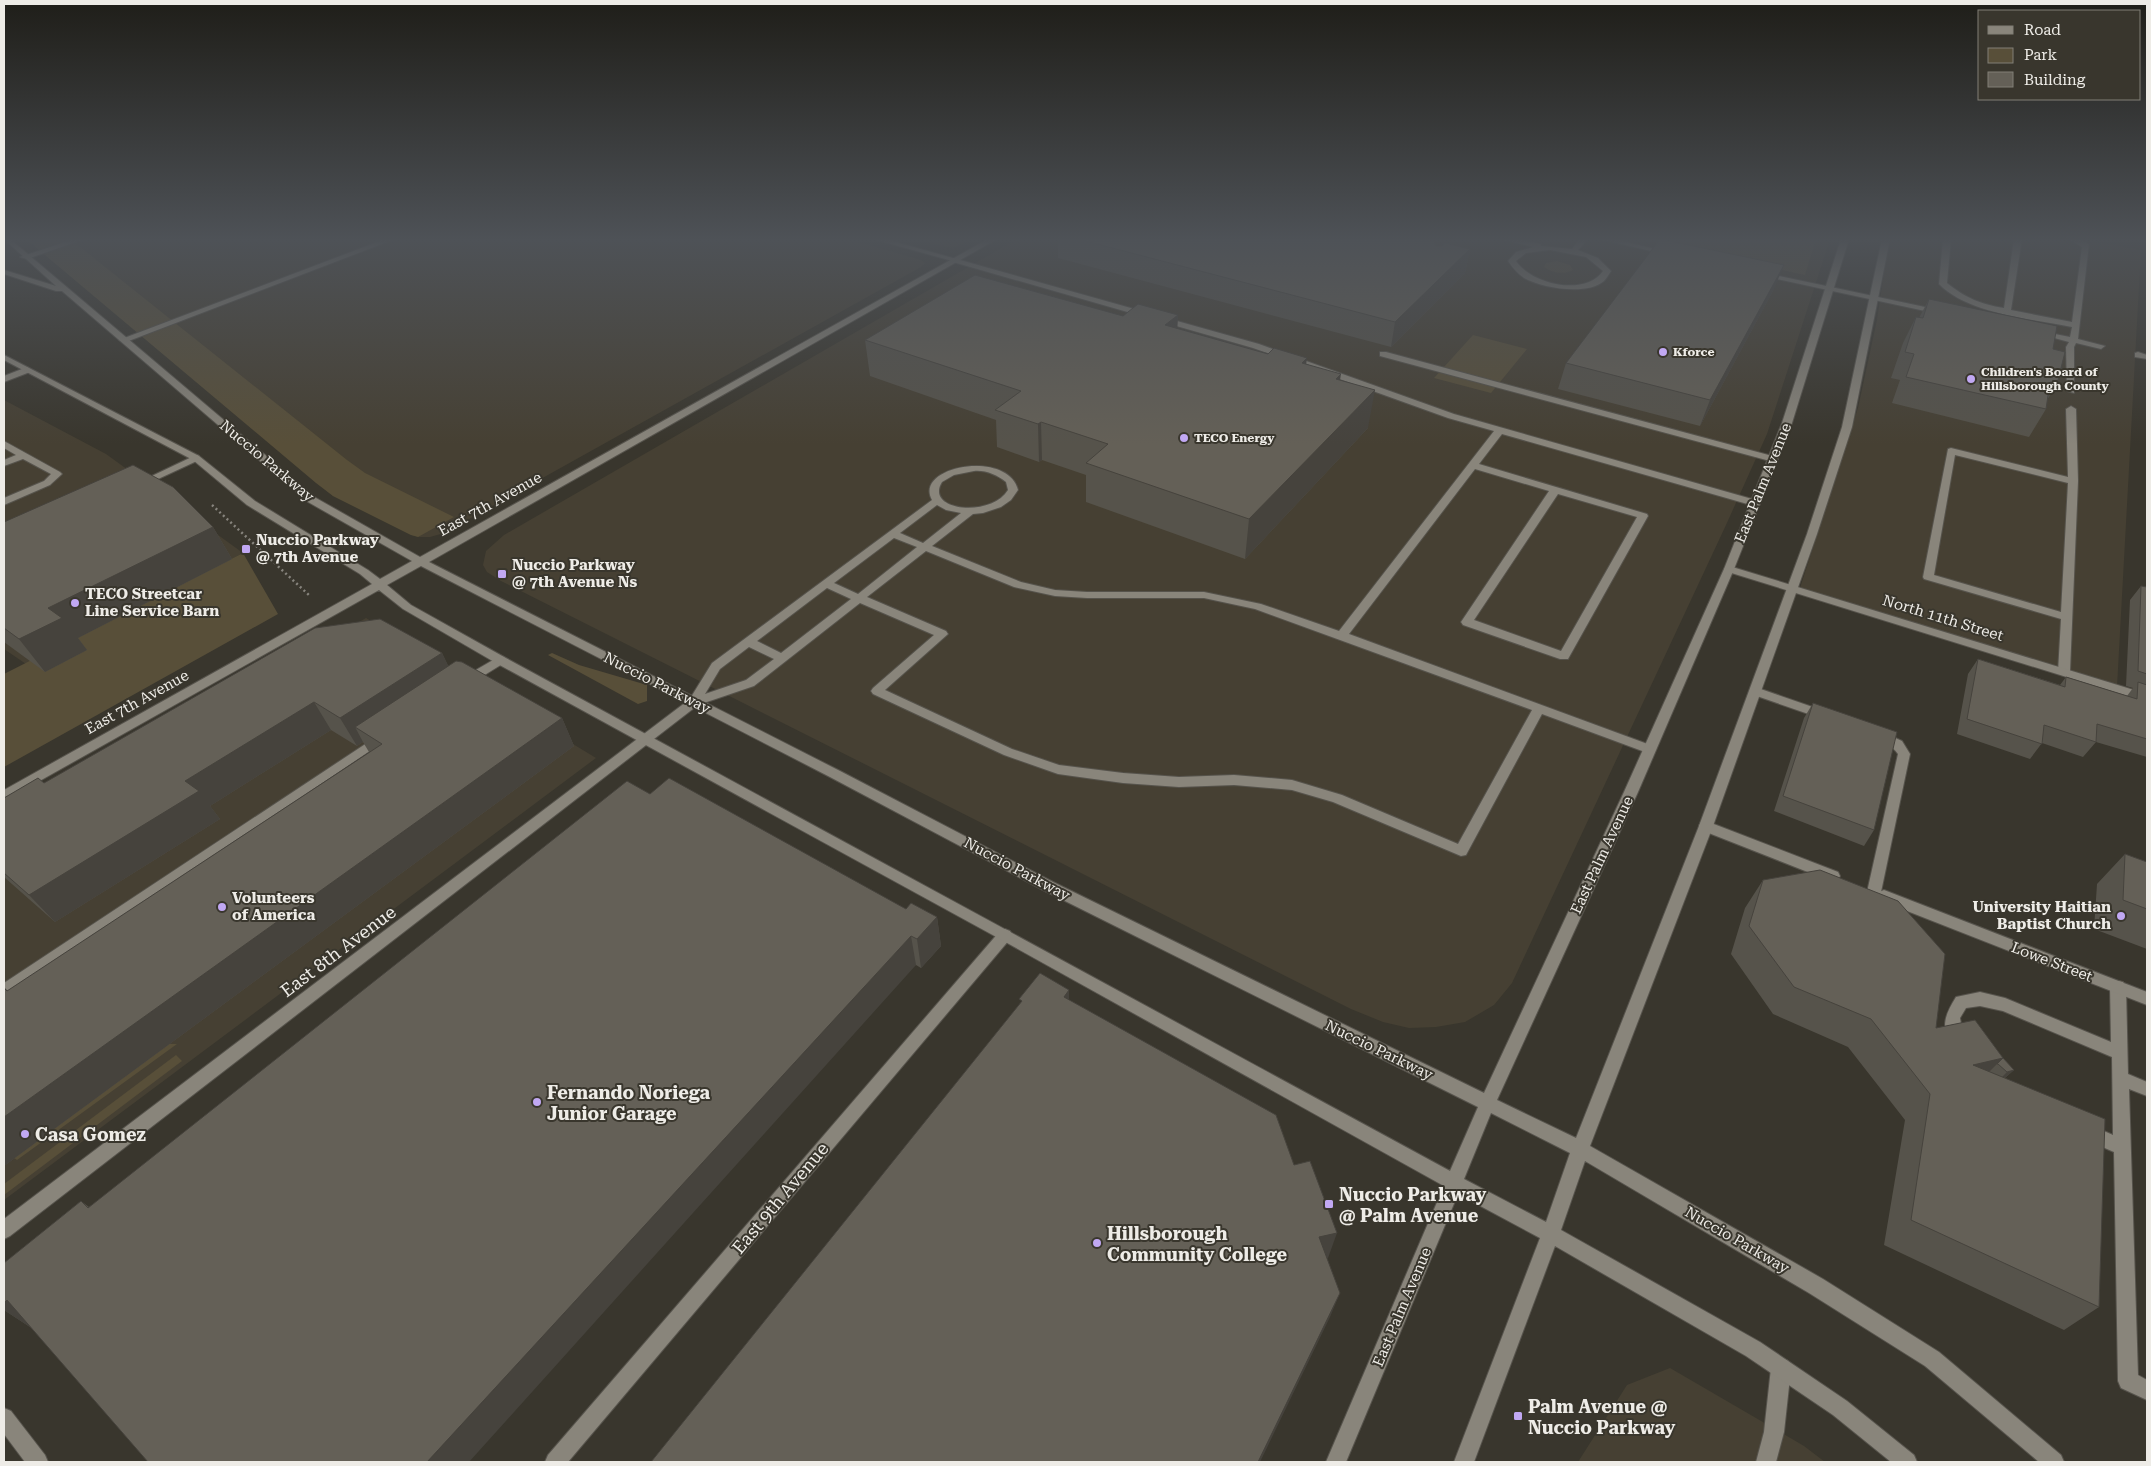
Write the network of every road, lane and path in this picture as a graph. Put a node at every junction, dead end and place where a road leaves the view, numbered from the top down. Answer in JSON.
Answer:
{"nodes":[{"id":1,"x":85,"y":307,"type":"edge"},
{"id":2,"x":209,"y":307,"type":"edge"},
{"id":3,"x":872,"y":307,"type":"edge"},
{"id":4,"x":1121,"y":307,"type":"edge"},
{"id":5,"x":1822,"y":307,"type":"edge"},
{"id":6,"x":1873,"y":307,"type":"edge"},
{"id":7,"x":1918,"y":307,"type":"edge"},
{"id":8,"x":1986,"y":307,"type":"edge"},
{"id":9,"x":2007,"y":307,"type":"edge"},
{"id":10,"x":2078,"y":307,"type":"edge"},
{"id":11,"x":2006,"y":312,"type":"junction"},
{"id":12,"x":1952,"y":315,"type":"edge"},
{"id":13,"x":2076,"y":325,"type":"junction"},
{"id":14,"x":2026,"y":330,"type":"edge"},
{"id":15,"x":123,"y":340,"type":"junction"},
{"id":16,"x":2074,"y":340,"type":"junction"},
{"id":17,"x":2101,"y":346,"type":"dead end"},
{"id":18,"x":1383,"y":354,"type":"edge"},
{"id":19,"x":4,"y":357,"type":"edge"},
{"id":20,"x":27,"y":370,"type":"junction"},
{"id":21,"x":4,"y":379,"type":"edge"},
{"id":22,"x":2071,"y":391,"type":"dead end"},
{"id":23,"x":2071,"y":410,"type":"dead end"},
{"id":24,"x":1500,"y":430,"type":"junction"},
{"id":25,"x":4,"y":444,"type":"edge"},
{"id":26,"x":23,"y":455,"type":"junction"},
{"id":27,"x":196,"y":458,"type":"junction"},
{"id":28,"x":1773,"y":459,"type":"junction"},
{"id":29,"x":4,"y":463,"type":"edge"},
{"id":30,"x":1473,"y":465,"type":"junction"},
{"id":31,"x":2073,"y":481,"type":"junction"},
{"id":32,"x":132,"y":488,"type":"edge"},
{"id":33,"x":1555,"y":490,"type":"junction"},
{"id":34,"x":938,"y":500,"type":"junction"},
{"id":35,"x":4,"y":502,"type":"edge"},
{"id":36,"x":1755,"y":503,"type":"junction"},
{"id":37,"x":969,"y":512,"type":"junction"},
{"id":38,"x":893,"y":534,"type":"junction"},
{"id":39,"x":924,"y":547,"type":"junction"},
{"id":40,"x":421,"y":562,"type":"junction"},
{"id":41,"x":1729,"y":569,"type":"junction"},
{"id":42,"x":381,"y":584,"type":"junction"},
{"id":43,"x":826,"y":584,"type":"junction"},
{"id":44,"x":1793,"y":588,"type":"junction"},
{"id":45,"x":858,"y":598,"type":"junction"},
{"id":46,"x":2067,"y":618,"type":"junction"},
{"id":47,"x":1342,"y":635,"type":"junction"},
{"id":48,"x":749,"y":642,"type":"junction"},
{"id":49,"x":782,"y":658,"type":"junction"},
{"id":50,"x":500,"y":660,"type":"junction"},
{"id":51,"x":2064,"y":672,"type":"junction"},
{"id":52,"x":452,"y":690,"type":"edge"},
{"id":53,"x":1755,"y":691,"type":"junction"},
{"id":54,"x":2147,"y":698,"type":"edge"},
{"id":55,"x":694,"y":702,"type":"junction"},
{"id":56,"x":1539,"y":708,"type":"junction"},
{"id":57,"x":1838,"y":720,"type":"edge"},
{"id":58,"x":392,"y":730,"type":"edge"},
{"id":59,"x":1864,"y":730,"type":"edge"},
{"id":60,"x":645,"y":740,"type":"junction"},
{"id":61,"x":1649,"y":749,"type":"junction"},
{"id":62,"x":4,"y":796,"type":"edge"},
{"id":63,"x":1706,"y":826,"type":"junction"},
{"id":64,"x":1874,"y":892,"type":"junction"},
{"id":65,"x":1004,"y":935,"type":"junction"},
{"id":66,"x":2118,"y":988,"type":"junction"},
{"id":67,"x":4,"y":991,"type":"edge"},
{"id":68,"x":2147,"y":999,"type":"edge"},
{"id":69,"x":2120,"y":1053,"type":"junction"},
{"id":70,"x":1967,"y":1054,"type":"edge"},
{"id":71,"x":2120,"y":1078,"type":"junction"},
{"id":72,"x":2147,"y":1089,"type":"edge"},
{"id":73,"x":1487,"y":1104,"type":"junction"},
{"id":74,"x":2077,"y":1127,"type":"edge"},
{"id":75,"x":2122,"y":1147,"type":"junction"},
{"id":76,"x":1580,"y":1149,"type":"junction"},
{"id":77,"x":1454,"y":1183,"type":"junction"},
{"id":78,"x":4,"y":1230,"type":"edge"},
{"id":79,"x":1551,"y":1234,"type":"junction"},
{"id":80,"x":1781,"y":1368,"type":"junction"},
{"id":81,"x":2147,"y":1390,"type":"edge"},
{"id":82,"x":4,"y":1418,"type":"edge"},
{"id":83,"x":38,"y":1462,"type":"edge"},
{"id":84,"x":555,"y":1462,"type":"edge"},
{"id":85,"x":1336,"y":1462,"type":"edge"},
{"id":86,"x":1464,"y":1462,"type":"edge"},
{"id":87,"x":1766,"y":1462,"type":"edge"},
{"id":88,"x":1908,"y":1462,"type":"edge"},
{"id":89,"x":2054,"y":1462,"type":"edge"}],
"edges":[{"from":1,"to":15,"type":"street","name":"Nuccio Parkway"},
{"from":2,"to":15,"type":"street"},
{"from":3,"to":40,"type":"street","name":"East 7th Avenue"},
{"from":4,"to":24,"type":"street"},
{"from":5,"to":28,"type":"street","name":"East Palm Avenue"},
{"from":6,"to":44,"type":"street"},
{"from":7,"to":12,"type":"street"},
{"from":8,"to":11,"type":"street"},
{"from":9,"to":11,"type":"street"},
{"from":10,"to":13,"type":"street"},
{"from":11,"to":13,"type":"street"},
{"from":13,"to":16,"type":"street"},
{"from":14,"to":16,"type":"street"},
{"from":15,"to":40,"type":"street","name":"Nuccio Parkway"},
{"from":16,"to":17,"type":"street"},
{"from":16,"to":22,"type":"street"},
{"from":18,"to":28,"type":"street"},
{"from":19,"to":20,"type":"street"},
{"from":20,"to":21,"type":"street"},
{"from":20,"to":27,"type":"street"},
{"from":23,"to":31,"type":"street"},
{"from":24,"to":30,"type":"street"},
{"from":24,"to":36,"type":"street"},
{"from":25,"to":26,"type":"street"},
{"from":26,"to":29,"type":"street"},
{"from":26,"to":35,"type":"street"},
{"from":27,"to":32,"type":"street"},
{"from":27,"to":42,"type":"street"},
{"from":28,"to":36,"type":"street","name":"East Palm Avenue"},
{"from":30,"to":33,"type":"street"},
{"from":30,"to":47,"type":"street"},
{"from":31,"to":46,"type":"street"},
{"from":31,"to":46,"type":"street"},
{"from":33,"to":33,"type":"street"},
{"from":34,"to":37,"type":"street"},
{"from":34,"to":37,"type":"street"},
{"from":34,"to":38,"type":"street"},
{"from":36,"to":41,"type":"street","name":"East Palm Avenue"},
{"from":37,"to":39,"type":"street"},
{"from":38,"to":39,"type":"street"},
{"from":38,"to":43,"type":"street"},
{"from":39,"to":45,"type":"street"},
{"from":39,"to":47,"type":"street"},
{"from":40,"to":42,"type":"street","name":"East 7th Avenue"},
{"from":40,"to":55,"type":"street","name":"Nuccio Parkway"},
{"from":41,"to":44,"type":"street","name":"North 11th Street"},
{"from":41,"to":61,"type":"street","name":"East Palm Avenue"},
{"from":42,"to":50,"type":"street"},
{"from":42,"to":62,"type":"street","name":"East 7th Avenue"},
{"from":43,"to":45,"type":"street"},
{"from":43,"to":48,"type":"street"},
{"from":44,"to":51,"type":"street","name":"North 11th Street"},
{"from":44,"to":53,"type":"street"},
{"from":45,"to":49,"type":"street"},
{"from":45,"to":56,"type":"street"},
{"from":46,"to":51,"type":"street"},
{"from":47,"to":56,"type":"street"},
{"from":48,"to":49,"type":"street"},
{"from":48,"to":55,"type":"street"},
{"from":49,"to":55,"type":"street"},
{"from":50,"to":52,"type":"street"},
{"from":50,"to":60,"type":"street"},
{"from":51,"to":54,"type":"street","name":"North 11th Street"},
{"from":53,"to":57,"type":"street"},
{"from":53,"to":63,"type":"street"},
{"from":55,"to":60,"type":"street","name":"East 8th Avenue"},
{"from":55,"to":73,"type":"street","name":"Nuccio Parkway"},
{"from":56,"to":61,"type":"street"},
{"from":58,"to":67,"type":"street"},
{"from":59,"to":64,"type":"street"},
{"from":60,"to":65,"type":"street"},
{"from":60,"to":78,"type":"street","name":"East 8th Avenue"},
{"from":61,"to":73,"type":"street","name":"East Palm Avenue"},
{"from":63,"to":64,"type":"street","name":"Lowe Street"},
{"from":63,"to":76,"type":"street"},
{"from":64,"to":66,"type":"street","name":"Lowe Street"},
{"from":65,"to":77,"type":"street"},
{"from":65,"to":84,"type":"street","name":"East 9th Avenue"},
{"from":66,"to":68,"type":"street","name":"Lowe Street"},
{"from":66,"to":69,"type":"street"},
{"from":69,"to":70,"type":"street"},
{"from":69,"to":71,"type":"street"},
{"from":71,"to":72,"type":"street"},
{"from":71,"to":75,"type":"street"},
{"from":73,"to":76,"type":"street","name":"Nuccio Parkway"},
{"from":73,"to":77,"type":"street","name":"East Palm Avenue"},
{"from":74,"to":75,"type":"street"},
{"from":75,"to":81,"type":"street"},
{"from":76,"to":79,"type":"street"},
{"from":76,"to":89,"type":"street","name":"Nuccio Parkway"},
{"from":77,"to":79,"type":"street"},
{"from":77,"to":85,"type":"street","name":"East Palm Avenue"},
{"from":79,"to":80,"type":"street"},
{"from":79,"to":86,"type":"street"},
{"from":80,"to":87,"type":"street"},
{"from":80,"to":88,"type":"street"},
{"from":82,"to":83,"type":"street"}]}
